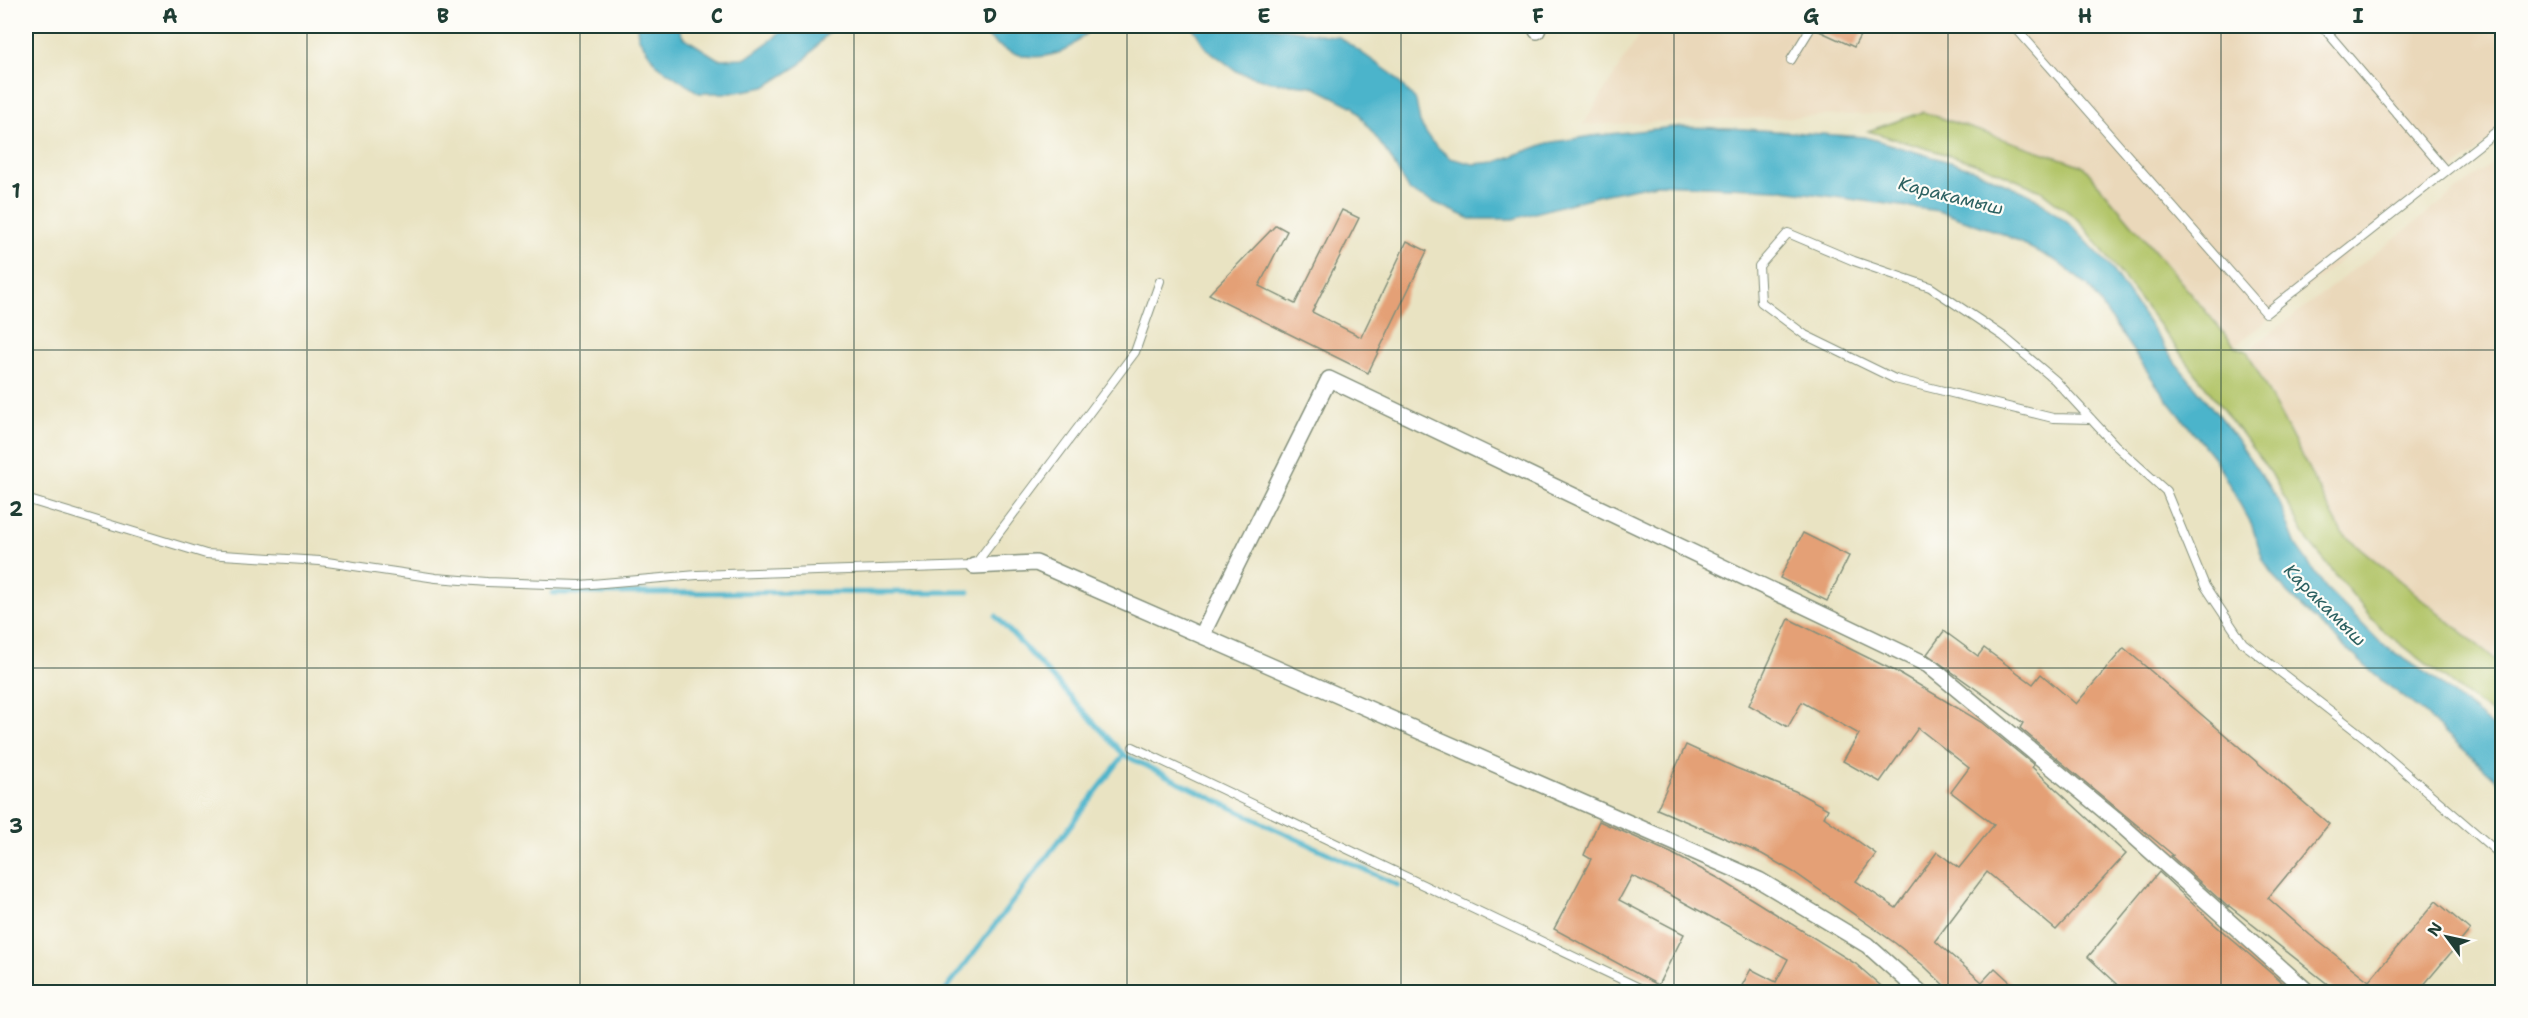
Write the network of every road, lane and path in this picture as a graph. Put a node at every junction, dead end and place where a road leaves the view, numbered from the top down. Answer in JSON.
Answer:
{"nodes":[{"id":1,"x":1812,"y":26,"type":"edge"},
{"id":2,"x":2014,"y":26,"type":"edge"},
{"id":3,"x":2322,"y":26,"type":"edge"},
{"id":4,"x":1791,"y":60,"type":"dead end"},
{"id":5,"x":2502,"y":127,"type":"edge"},
{"id":6,"x":2445,"y":170,"type":"junction"},
{"id":7,"x":1160,"y":281,"type":"dead end"},
{"id":8,"x":2091,"y":419,"type":"junction"},
{"id":9,"x":26,"y":499,"type":"edge"},
{"id":10,"x":974,"y":566,"type":"junction"},
{"id":11,"x":1202,"y":635,"type":"junction"},
{"id":12,"x":1133,"y":747,"type":"dead end"},
{"id":13,"x":2502,"y":856,"type":"edge"},
{"id":14,"x":1648,"y":993,"type":"edge"},
{"id":15,"x":1920,"y":993,"type":"edge"},
{"id":16,"x":2308,"y":993,"type":"edge"}],
"edges":[{"from":1,"to":4,"type":"lane"},
{"from":2,"to":6,"type":"lane"},
{"from":3,"to":6,"type":"lane"},
{"from":5,"to":6,"type":"lane"},
{"from":7,"to":10,"type":"lane"},
{"from":8,"to":8,"type":"lane"},
{"from":8,"to":13,"type":"lane"},
{"from":9,"to":10,"type":"lane"},
{"from":10,"to":11,"type":"street"},
{"from":11,"to":15,"type":"street"},
{"from":11,"to":16,"type":"street"},
{"from":12,"to":14,"type":"lane"}]}
